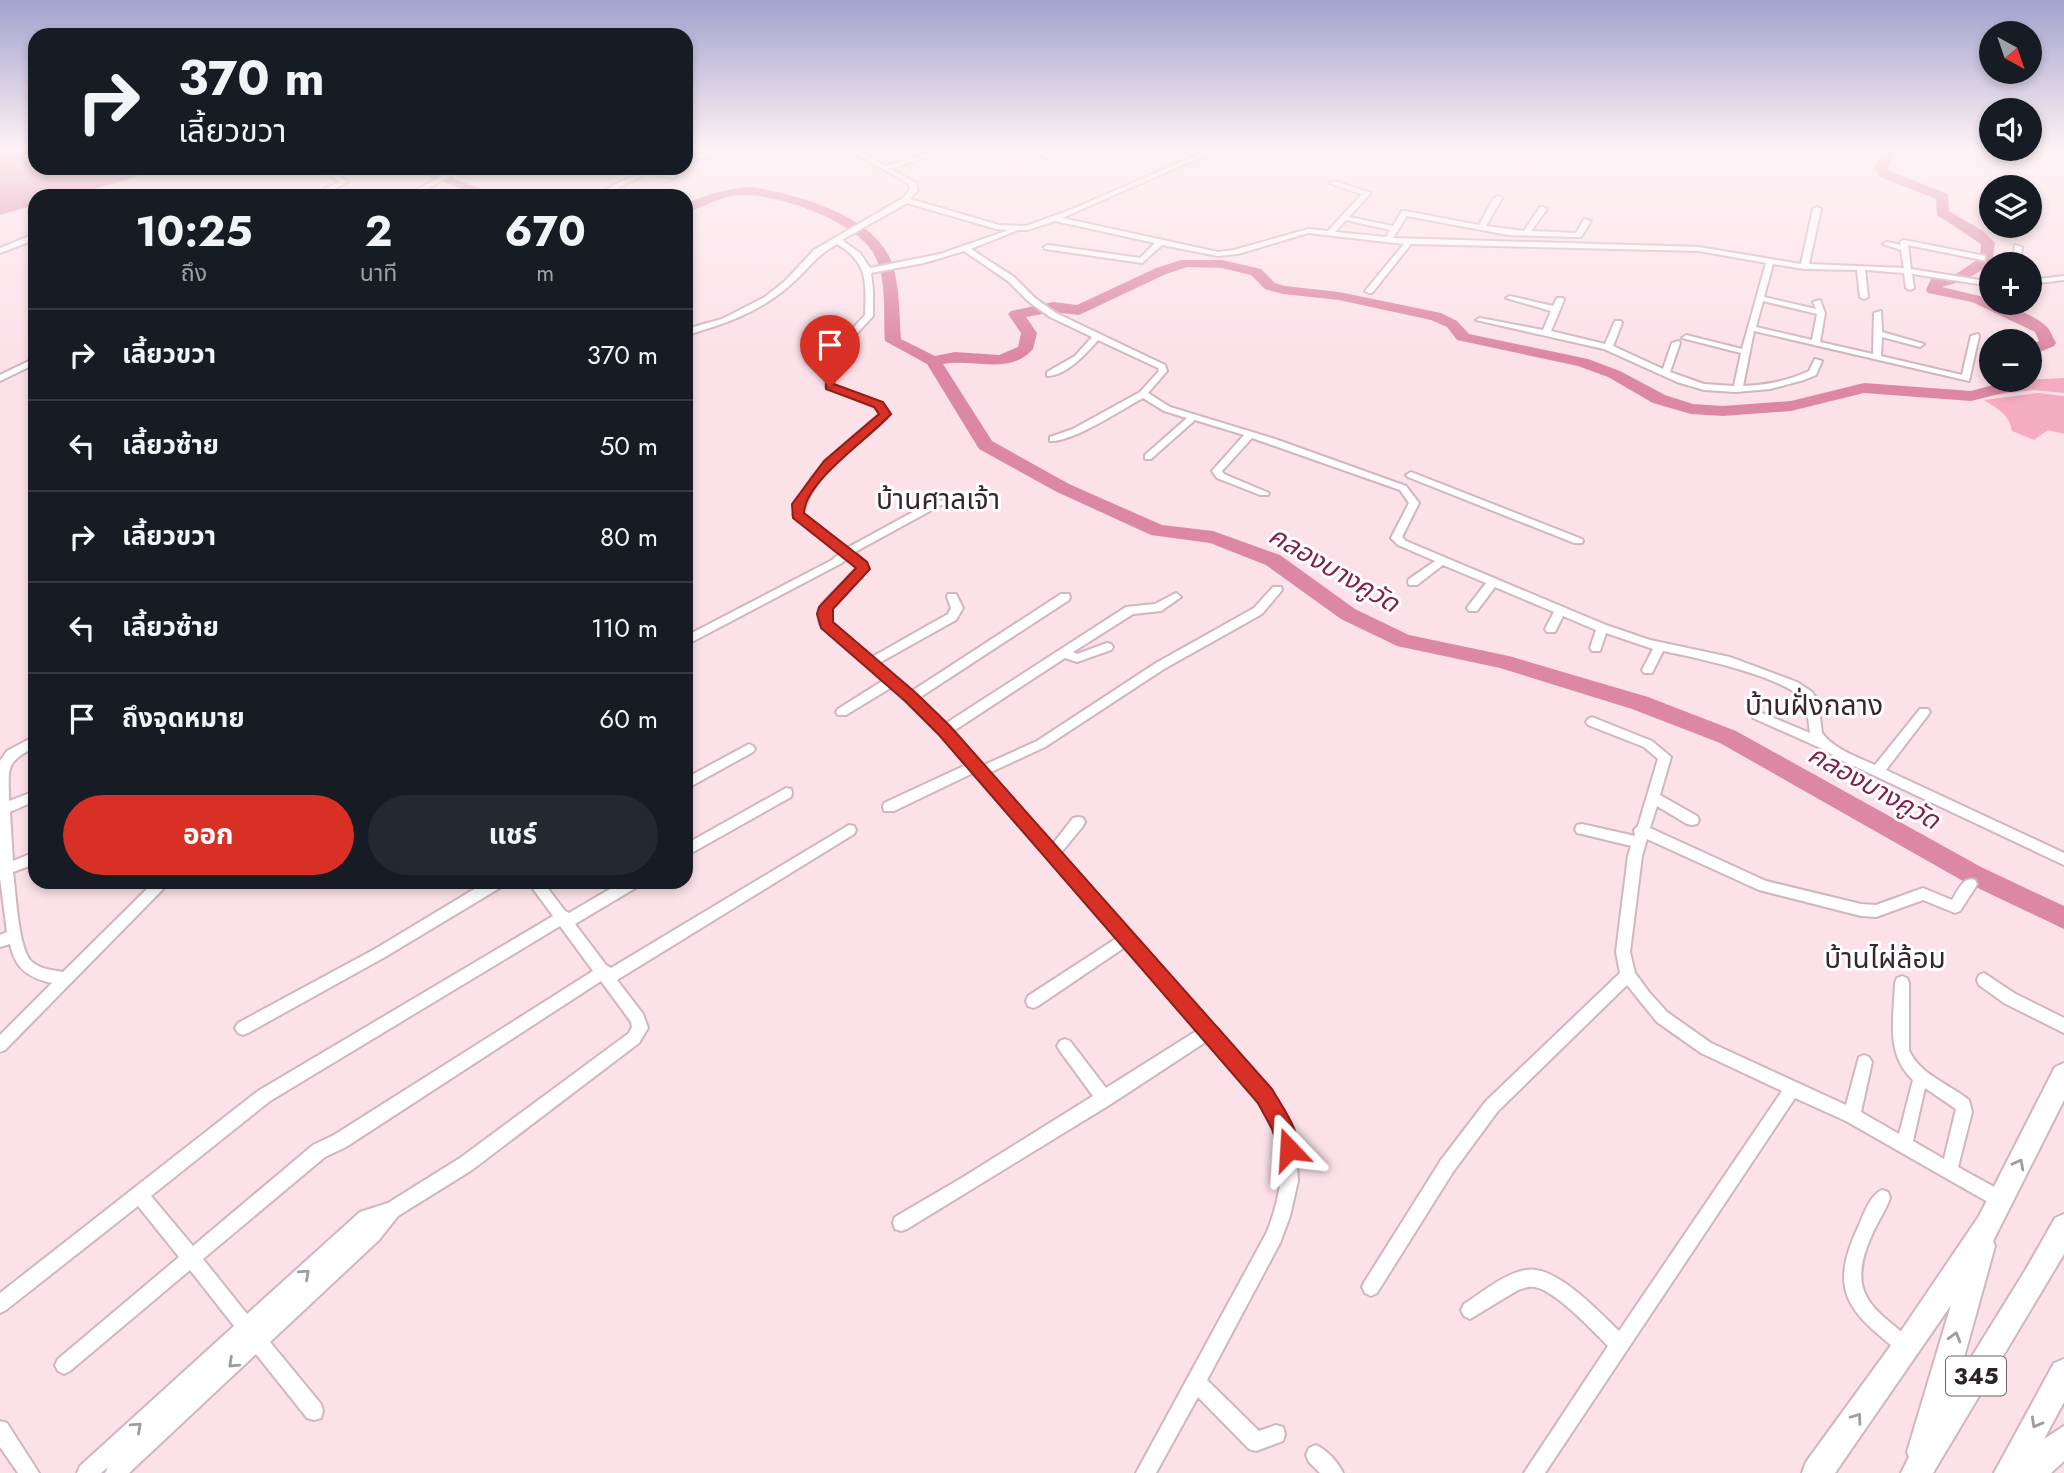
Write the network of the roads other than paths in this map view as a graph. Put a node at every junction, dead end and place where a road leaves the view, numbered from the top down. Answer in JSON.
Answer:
{"nodes":[{"id":1,"x":876,"y":218,"type":"edge"},
{"id":2,"x":966,"y":218,"type":"edge"},
{"id":3,"x":1061,"y":218,"type":"edge"},
{"id":4,"x":1345,"y":218,"type":"joint"},
{"id":5,"x":1402,"y":218,"type":"edge"},
{"id":6,"x":1438,"y":218,"type":"edge"},
{"id":7,"x":1487,"y":218,"type":"edge"},
{"id":8,"x":1537,"y":218,"type":"edge"},
{"id":9,"x":1815,"y":218,"type":"edge"},
{"id":10,"x":1058,"y":219,"type":"junction"},
{"id":11,"x":1587,"y":221,"type":"dead end"},
{"id":12,"x":1482,"y":227,"type":"junction"},
{"id":13,"x":1018,"y":229,"type":"junction"},
{"id":14,"x":1395,"y":229,"type":"junction"},
{"id":15,"x":1329,"y":234,"type":"junction"},
{"id":16,"x":1526,"y":234,"type":"junction"},
{"id":17,"x":1558,"y":237,"type":"junction"},
{"id":18,"x":840,"y":238,"type":"junction"},
{"id":19,"x":28,"y":240,"type":"edge"},
{"id":20,"x":1161,"y":241,"type":"junction"},
{"id":21,"x":1387,"y":241,"type":"junction"},
{"id":22,"x":1409,"y":242,"type":"junction"},
{"id":23,"x":1888,"y":244,"type":"dead end"},
{"id":24,"x":1564,"y":246,"type":"junction"},
{"id":25,"x":1048,"y":247,"type":"dead end"},
{"id":26,"x":2018,"y":247,"type":"dead end"},
{"id":27,"x":1903,"y":248,"type":"junction"},
{"id":28,"x":967,"y":250,"type":"junction"},
{"id":29,"x":0,"y":251,"type":"edge"},
{"id":30,"x":2017,"y":252,"type":"edge"},
{"id":31,"x":1979,"y":257,"type":"edge"},
{"id":32,"x":1770,"y":262,"type":"junction"},
{"id":33,"x":1804,"y":267,"type":"junction"},
{"id":34,"x":1861,"y":268,"type":"junction"},
{"id":35,"x":871,"y":270,"type":"junction"},
{"id":36,"x":1908,"y":272,"type":"junction"},
{"id":37,"x":1933,"y":276,"type":"joint"},
{"id":38,"x":2064,"y":278,"type":"edge"},
{"id":39,"x":1964,"y":281,"type":"joint"},
{"id":40,"x":2042,"y":281,"type":"edge"},
{"id":41,"x":1979,"y":283,"type":"edge"},
{"id":42,"x":1910,"y":288,"type":"dead end"},
{"id":43,"x":1369,"y":290,"type":"dead end"},
{"id":44,"x":1864,"y":297,"type":"dead end"},
{"id":45,"x":1510,"y":298,"type":"dead end"},
{"id":46,"x":1759,"y":298,"type":"junction"},
{"id":47,"x":1032,"y":300,"type":"joint"},
{"id":48,"x":1560,"y":300,"type":"dead end"},
{"id":49,"x":1817,"y":302,"type":"dead end"},
{"id":50,"x":1555,"y":309,"type":"junction"},
{"id":51,"x":1821,"y":313,"type":"junction"},
{"id":52,"x":1878,"y":313,"type":"dead end"},
{"id":53,"x":1480,"y":320,"type":"dead end"},
{"id":54,"x":1618,"y":323,"type":"dead end"},
{"id":55,"x":1751,"y":328,"type":"junction"},
{"id":56,"x":693,"y":330,"type":"edge"},
{"id":57,"x":1546,"y":332,"type":"junction"},
{"id":58,"x":1879,"y":334,"type":"junction"},
{"id":59,"x":1975,"y":336,"type":"dead end"},
{"id":60,"x":1096,"y":337,"type":"junction"},
{"id":61,"x":1686,"y":338,"type":"dead end"},
{"id":62,"x":1676,"y":343,"type":"dead end"},
{"id":63,"x":1815,"y":343,"type":"junction"},
{"id":64,"x":1920,"y":344,"type":"dead end"},
{"id":65,"x":1608,"y":348,"type":"junction"},
{"id":66,"x":1746,"y":352,"type":"junction"},
{"id":67,"x":1877,"y":358,"type":"junction"},
{"id":68,"x":1818,"y":361,"type":"dead end"},
{"id":69,"x":28,"y":364,"type":"edge"},
{"id":70,"x":1666,"y":372,"type":"junction"},
{"id":71,"x":1050,"y":374,"type":"dead end"},
{"id":72,"x":0,"y":378,"type":"edge"},
{"id":73,"x":1738,"y":388,"type":"junction"},
{"id":74,"x":1143,"y":394,"type":"junction"},
{"id":75,"x":1193,"y":417,"type":"junction"},
{"id":76,"x":1250,"y":434,"type":"junction"},
{"id":77,"x":1053,"y":439,"type":"dead end"},
{"id":78,"x":1148,"y":457,"type":"dead end"},
{"id":79,"x":1419,"y":464,"type":"dead end"},
{"id":80,"x":1411,"y":475,"type":"junction"},
{"id":81,"x":1403,"y":488,"type":"junction"},
{"id":82,"x":1264,"y":493,"type":"dead end"},
{"id":83,"x":975,"y":507,"type":"dead end"},
{"id":84,"x":1578,"y":541,"type":"dead end"},
{"id":85,"x":848,"y":554,"type":"junction"},
{"id":86,"x":1440,"y":562,"type":"junction"},
{"id":87,"x":1413,"y":582,"type":"dead end"},
{"id":88,"x":1493,"y":582,"type":"junction"},
{"id":89,"x":1277,"y":590,"type":"dead end"},
{"id":90,"x":952,"y":597,"type":"dead end"},
{"id":91,"x":1065,"y":597,"type":"dead end"},
{"id":92,"x":1176,"y":597,"type":"dead end"},
{"id":93,"x":1473,"y":608,"type":"dead end"},
{"id":94,"x":1560,"y":611,"type":"junction"},
{"id":95,"x":1602,"y":628,"type":"junction"},
{"id":96,"x":1551,"y":629,"type":"dead end"},
{"id":97,"x":693,"y":637,"type":"edge"},
{"id":98,"x":1660,"y":646,"type":"junction"},
{"id":99,"x":1107,"y":647,"type":"dead end"},
{"id":100,"x":1596,"y":648,"type":"dead end"},
{"id":101,"x":1063,"y":653,"type":"junction"},
{"id":102,"x":870,"y":663,"type":"junction"},
{"id":103,"x":1648,"y":670,"type":"dead end"},
{"id":104,"x":892,"y":681,"type":"junction"},
{"id":105,"x":911,"y":697,"type":"junction"},
{"id":106,"x":842,"y":712,"type":"dead end"},
{"id":107,"x":1924,"y":712,"type":"dead end"},
{"id":108,"x":1757,"y":715,"type":"dead end"},
{"id":109,"x":1592,"y":722,"type":"dead end"},
{"id":110,"x":944,"y":731,"type":"junction"},
{"id":111,"x":28,"y":744,"type":"edge"},
{"id":112,"x":1827,"y":746,"type":"junction"},
{"id":113,"x":749,"y":749,"type":"dead end"},
{"id":114,"x":978,"y":769,"type":"junction"},
{"id":115,"x":1877,"y":772,"type":"junction"},
{"id":116,"x":693,"y":780,"type":"edge"},
{"id":117,"x":786,"y":793,"type":"dead end"},
{"id":118,"x":1653,"y":797,"type":"junction"},
{"id":119,"x":28,"y":799,"type":"edge"},
{"id":120,"x":889,"y":807,"type":"dead end"},
{"id":121,"x":2,"y":809,"type":"edge"},
{"id":122,"x":1692,"y":820,"type":"dead end"},
{"id":123,"x":1078,"y":822,"type":"dead end"},
{"id":124,"x":1582,"y":829,"type":"dead end"},
{"id":125,"x":849,"y":830,"type":"dead end"},
{"id":126,"x":1640,"y":836,"type":"junction"},
{"id":127,"x":693,"y":847,"type":"edge"},
{"id":128,"x":1053,"y":853,"type":"junction"},
{"id":129,"x":2064,"y":859,"type":"edge"},
{"id":130,"x":28,"y":861,"type":"edge"},
{"id":131,"x":3,"y":871,"type":"edge"},
{"id":132,"x":1970,"y":884,"type":"dead end"},
{"id":133,"x":156,"y":889,"type":"edge"},
{"id":134,"x":486,"y":889,"type":"edge"},
{"id":135,"x":541,"y":889,"type":"edge"},
{"id":136,"x":621,"y":889,"type":"edge"},
{"id":137,"x":565,"y":919,"type":"junction"},
{"id":138,"x":15,"y":935,"type":"junction"},
{"id":139,"x":1128,"y":939,"type":"junction"},
{"id":140,"x":0,"y":941,"type":"edge"},
{"id":141,"x":607,"y":974,"type":"junction"},
{"id":142,"x":1628,"y":975,"type":"junction"},
{"id":143,"x":63,"y":979,"type":"junction"},
{"id":144,"x":1984,"y":980,"type":"dead end"},
{"id":145,"x":1902,"y":982,"type":"dead end"},
{"id":146,"x":1033,"y":1001,"type":"dead end"},
{"id":147,"x":2064,"y":1026,"type":"edge"},
{"id":148,"x":243,"y":1028,"type":"dead end"},
{"id":149,"x":1210,"y":1031,"type":"junction"},
{"id":150,"x":0,"y":1045,"type":"edge"},
{"id":151,"x":1065,"y":1046,"type":"dead end"},
{"id":152,"x":1864,"y":1062,"type":"dead end"},
{"id":153,"x":2064,"y":1075,"type":"edge"},
{"id":154,"x":1918,"y":1085,"type":"dead end"},
{"id":155,"x":1792,"y":1089,"type":"junction"},
{"id":156,"x":1105,"y":1099,"type":"junction"},
{"id":157,"x":1852,"y":1116,"type":"junction"},
{"id":158,"x":1905,"y":1145,"type":"junction"},
{"id":159,"x":1949,"y":1170,"type":"junction"},
{"id":160,"x":140,"y":1196,"type":"junction"},
{"id":161,"x":1882,"y":1198,"type":"dead end"},
{"id":162,"x":2001,"y":1200,"type":"junction"},
{"id":163,"x":392,"y":1210,"type":"joint"},
{"id":164,"x":901,"y":1223,"type":"dead end"},
{"id":165,"x":1988,"y":1225,"type":"junction"},
{"id":166,"x":2064,"y":1227,"type":"edge"},
{"id":167,"x":192,"y":1257,"type":"junction"},
{"id":168,"x":1371,"y":1287,"type":"dead end"},
{"id":169,"x":0,"y":1304,"type":"edge"},
{"id":170,"x":1470,"y":1310,"type":"dead end"},
{"id":171,"x":251,"y":1335,"type":"junction"},
{"id":172,"x":1619,"y":1344,"type":"junction"},
{"id":173,"x":1907,"y":1347,"type":"junction"},
{"id":174,"x":64,"y":1365,"type":"dead end"},
{"id":175,"x":2064,"y":1373,"type":"edge"},
{"id":176,"x":1195,"y":1381,"type":"junction"},
{"id":177,"x":314,"y":1411,"type":"dead end"},
{"id":178,"x":0,"y":1430,"type":"edge"},
{"id":179,"x":1276,"y":1434,"type":"dead end"},
{"id":180,"x":2064,"y":1441,"type":"edge"},
{"id":181,"x":1316,"y":1455,"type":"dead end"},
{"id":182,"x":29,"y":1473,"type":"edge"},
{"id":183,"x":87,"y":1473,"type":"edge"},
{"id":184,"x":115,"y":1473,"type":"edge"},
{"id":185,"x":1146,"y":1473,"type":"edge"},
{"id":186,"x":1333,"y":1473,"type":"edge"},
{"id":187,"x":1534,"y":1473,"type":"edge"},
{"id":188,"x":1817,"y":1473,"type":"edge"},
{"id":189,"x":1916,"y":1473,"type":"edge"},
{"id":190,"x":2009,"y":1473,"type":"edge"},
{"id":191,"x":2029,"y":1473,"type":"edge"}],
"edges":[{"from":1,"to":18,"type":"street"},
{"from":2,"to":13,"type":"street"},
{"from":3,"to":10,"type":"street"},
{"from":4,"to":14,"type":"street"},
{"from":4,"to":15,"type":"street"},
{"from":5,"to":14,"type":"street"},
{"from":6,"to":12,"type":"street"},
{"from":7,"to":12,"type":"street"},
{"from":8,"to":16,"type":"street"},
{"from":9,"to":33,"type":"street"},
{"from":10,"to":13,"type":"street"},
{"from":10,"to":20,"type":"street"},
{"from":11,"to":17,"type":"street"},
{"from":12,"to":16,"type":"street"},
{"from":13,"to":28,"type":"street"},
{"from":14,"to":21,"type":"street"},
{"from":15,"to":20,"type":"street"},
{"from":15,"to":21,"type":"street"},
{"from":16,"to":17,"type":"street"},
{"from":17,"to":24,"type":"street"},
{"from":18,"to":35,"type":"street"},
{"from":18,"to":56,"type":"street"},
{"from":19,"to":29,"type":"street"},
{"from":20,"to":25,"type":"street"},
{"from":21,"to":22,"type":"street"},
{"from":22,"to":24,"type":"street"},
{"from":22,"to":43,"type":"street"},
{"from":23,"to":27,"type":"street"},
{"from":24,"to":32,"type":"street"},
{"from":26,"to":30,"type":"street"},
{"from":27,"to":31,"type":"street"},
{"from":27,"to":36,"type":"street"},
{"from":28,"to":35,"type":"street"},
{"from":28,"to":47,"type":"street"},
{"from":32,"to":33,"type":"street"},
{"from":32,"to":46,"type":"street"},
{"from":33,"to":34,"type":"street"},
{"from":34,"to":36,"type":"street"},
{"from":34,"to":44,"type":"street"},
{"from":35,"to":85,"type":"street"},
{"from":36,"to":37,"type":"street"},
{"from":36,"to":42,"type":"street"},
{"from":37,"to":39,"type":"street"},
{"from":38,"to":40,"type":"street"},
{"from":39,"to":41,"type":"street"},
{"from":45,"to":50,"type":"street"},
{"from":46,"to":51,"type":"street"},
{"from":46,"to":55,"type":"street"},
{"from":47,"to":60,"type":"street"},
{"from":48,"to":50,"type":"street"},
{"from":49,"to":51,"type":"street"},
{"from":50,"to":57,"type":"street"},
{"from":51,"to":63,"type":"street"},
{"from":52,"to":58,"type":"street"},
{"from":53,"to":57,"type":"street"},
{"from":54,"to":65,"type":"street"},
{"from":55,"to":63,"type":"street"},
{"from":55,"to":66,"type":"street"},
{"from":57,"to":65,"type":"street"},
{"from":58,"to":64,"type":"street"},
{"from":58,"to":67,"type":"street"},
{"from":59,"to":67,"type":"street"},
{"from":60,"to":71,"type":"street"},
{"from":60,"to":74,"type":"street"},
{"from":61,"to":66,"type":"street"},
{"from":62,"to":70,"type":"street"},
{"from":63,"to":67,"type":"street"},
{"from":65,"to":70,"type":"street"},
{"from":66,"to":73,"type":"street"},
{"from":68,"to":73,"type":"street"},
{"from":69,"to":72,"type":"street"},
{"from":70,"to":73,"type":"street"},
{"from":74,"to":75,"type":"street"},
{"from":74,"to":77,"type":"street"},
{"from":75,"to":76,"type":"street"},
{"from":75,"to":78,"type":"street"},
{"from":76,"to":81,"type":"street"},
{"from":76,"to":82,"type":"street"},
{"from":79,"to":80,"type":"street"},
{"from":80,"to":81,"type":"street"},
{"from":80,"to":84,"type":"street"},
{"from":81,"to":86,"type":"street"},
{"from":83,"to":85,"type":"street"},
{"from":85,"to":97,"type":"street"},
{"from":85,"to":102,"type":"street"},
{"from":86,"to":87,"type":"street"},
{"from":86,"to":88,"type":"street"},
{"from":88,"to":93,"type":"street"},
{"from":88,"to":94,"type":"street"},
{"from":89,"to":114,"type":"street"},
{"from":90,"to":102,"type":"street"},
{"from":91,"to":105,"type":"street"},
{"from":92,"to":101,"type":"street"},
{"from":94,"to":95,"type":"street"},
{"from":94,"to":96,"type":"street"},
{"from":95,"to":98,"type":"street"},
{"from":95,"to":100,"type":"street"},
{"from":98,"to":103,"type":"street"},
{"from":98,"to":112,"type":"street"},
{"from":99,"to":101,"type":"street"},
{"from":101,"to":110,"type":"street"},
{"from":102,"to":104,"type":"street"},
{"from":104,"to":105,"type":"street"},
{"from":104,"to":106,"type":"street"},
{"from":105,"to":110,"type":"street"},
{"from":107,"to":115,"type":"street"},
{"from":108,"to":112,"type":"street"},
{"from":109,"to":118,"type":"street"},
{"from":110,"to":114,"type":"street"},
{"from":111,"to":121,"type":"street"},
{"from":112,"to":115,"type":"street"},
{"from":113,"to":116,"type":"street"},
{"from":114,"to":120,"type":"street"},
{"from":114,"to":128,"type":"street"},
{"from":115,"to":129,"type":"street"},
{"from":117,"to":127,"type":"street"},
{"from":118,"to":122,"type":"street"},
{"from":118,"to":126,"type":"street"},
{"from":119,"to":121,"type":"street"},
{"from":121,"to":131,"type":"street"},
{"from":123,"to":128,"type":"street"},
{"from":124,"to":126,"type":"street"},
{"from":125,"to":141,"type":"street"},
{"from":126,"to":132,"type":"street"},
{"from":126,"to":142,"type":"street"},
{"from":128,"to":139,"type":"street"},
{"from":130,"to":131,"type":"street"},
{"from":131,"to":138,"type":"street"},
{"from":133,"to":143,"type":"street"},
{"from":134,"to":148,"type":"street"},
{"from":135,"to":137,"type":"street"},
{"from":136,"to":137,"type":"street"},
{"from":137,"to":141,"type":"street"},
{"from":137,"to":160,"type":"street"},
{"from":138,"to":140,"type":"street"},
{"from":138,"to":143,"type":"street"},
{"from":139,"to":146,"type":"street"},
{"from":139,"to":149,"type":"street"},
{"from":141,"to":163,"type":"street"},
{"from":141,"to":167,"type":"street"},
{"from":142,"to":155,"type":"street"},
{"from":142,"to":168,"type":"street"},
{"from":143,"to":150,"type":"street"},
{"from":144,"to":147,"type":"street"},
{"from":145,"to":159,"type":"street"},
{"from":149,"to":156,"type":"street"},
{"from":149,"to":176,"type":"street"},
{"from":151,"to":156,"type":"street"},
{"from":152,"to":157,"type":"street"},
{"from":162,"to":153,"type":"main road","one_way":true},
{"from":154,"to":158,"type":"street"},
{"from":155,"to":157,"type":"street"},
{"from":155,"to":172,"type":"street"},
{"from":156,"to":164,"type":"street"},
{"from":157,"to":158,"type":"street"},
{"from":158,"to":159,"type":"street"},
{"from":159,"to":162,"type":"street"},
{"from":160,"to":167,"type":"street"},
{"from":160,"to":169,"type":"street"},
{"from":161,"to":173,"type":"street"},
{"from":162,"to":165,"type":"main road"},
{"from":163,"to":171,"type":"street"},
{"from":165,"to":173,"type":"main road"},
{"from":189,"to":165,"type":"main road","one_way":true},
{"from":166,"to":189,"type":"main road","number":"345"},
{"from":167,"to":171,"type":"street"},
{"from":167,"to":174,"type":"street"},
{"from":170,"to":172,"type":"street"},
{"from":171,"to":177,"type":"street"},
{"from":183,"to":171,"type":"street","one_way":true},
{"from":171,"to":184,"type":"street","one_way":true},
{"from":172,"to":187,"type":"street"},
{"from":188,"to":173,"type":"main road","one_way":true},
{"from":175,"to":190,"type":"main road","one_way":true},
{"from":176,"to":179,"type":"street"},
{"from":176,"to":185,"type":"street"},
{"from":178,"to":182,"type":"street"},
{"from":180,"to":191,"type":"main road"},
{"from":181,"to":186,"type":"street"}]}
